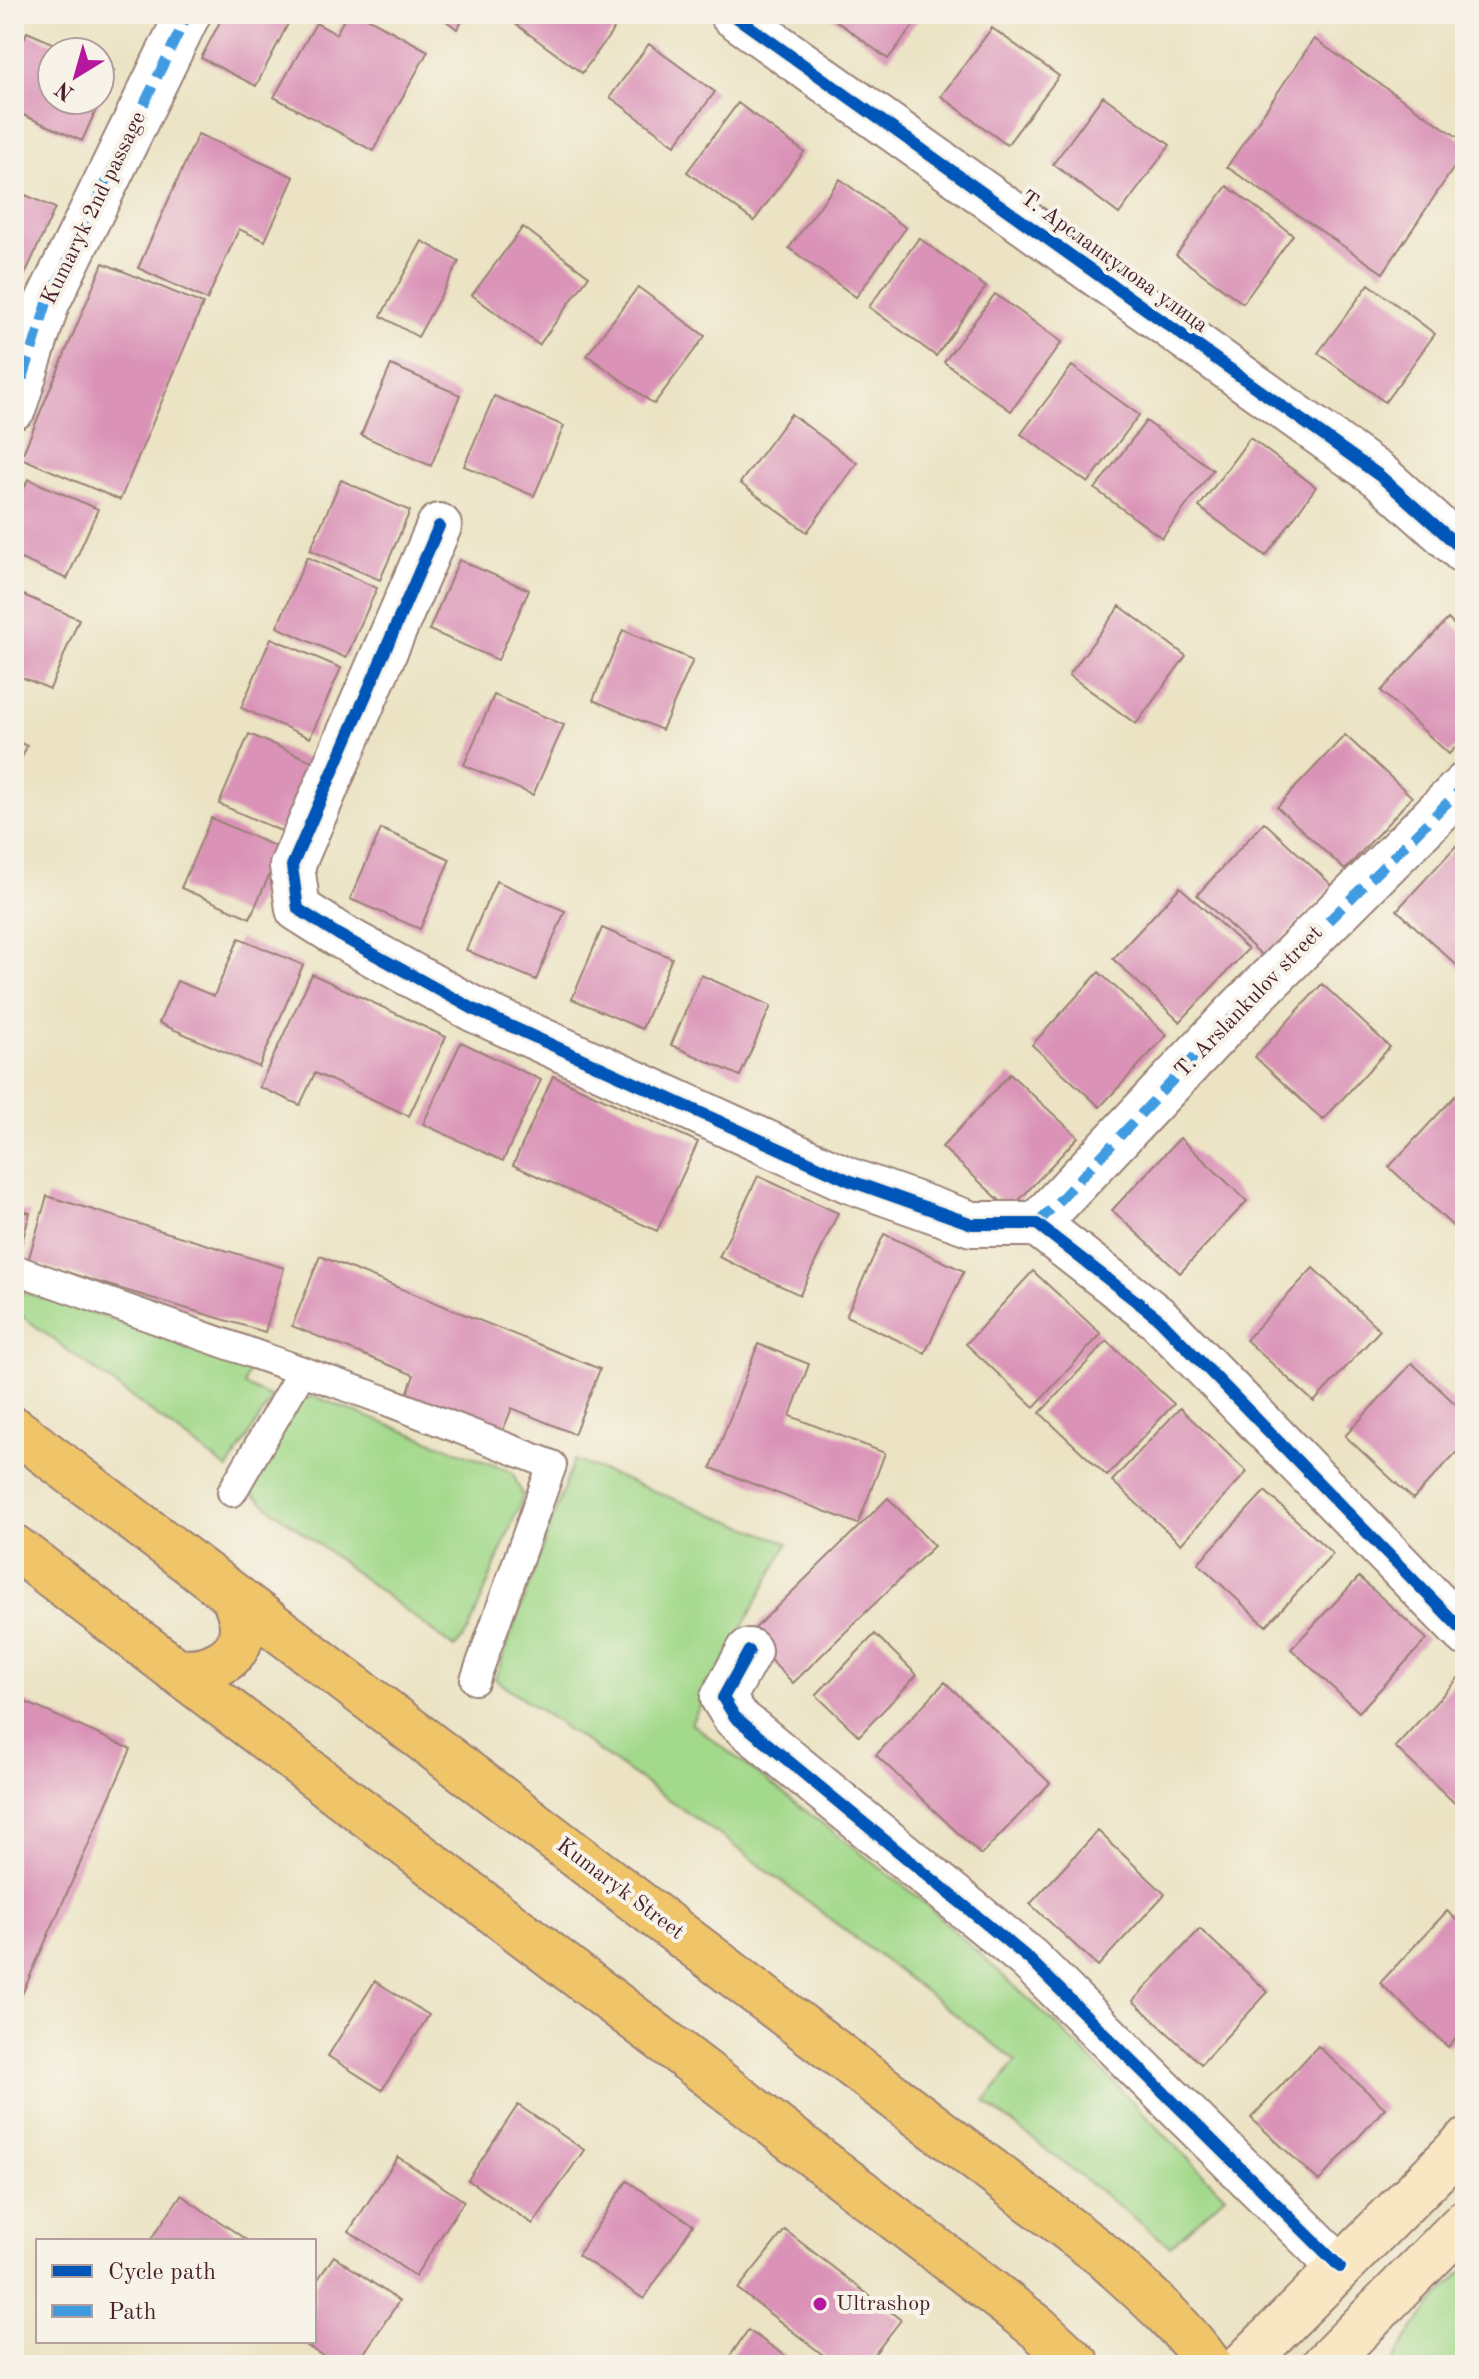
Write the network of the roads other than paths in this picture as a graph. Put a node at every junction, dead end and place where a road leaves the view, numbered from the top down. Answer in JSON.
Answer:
{"nodes":[{"id":1,"x":188,"y":14,"type":"edge"},
{"id":2,"x":732,"y":14,"type":"edge"},
{"id":3,"x":14,"y":407,"type":"edge"},
{"id":4,"x":439,"y":526,"type":"dead end"},
{"id":5,"x":1465,"y":552,"type":"edge"},
{"id":6,"x":1465,"y":785,"type":"edge"},
{"id":7,"x":1037,"y":1224,"type":"junction"},
{"id":8,"x":14,"y":1269,"type":"edge"},
{"id":9,"x":302,"y":1371,"type":"junction"},
{"id":10,"x":14,"y":1429,"type":"edge"},
{"id":11,"x":232,"y":1492,"type":"dead end"},
{"id":12,"x":14,"y":1547,"type":"edge"},
{"id":13,"x":233,"y":1595,"type":"junction"},
{"id":14,"x":1465,"y":1633,"type":"edge"},
{"id":15,"x":749,"y":1651,"type":"dead end"},
{"id":16,"x":175,"y":1670,"type":"junction"},
{"id":17,"x":475,"y":1680,"type":"dead end"},
{"id":18,"x":1465,"y":2142,"type":"edge"},
{"id":19,"x":1465,"y":2222,"type":"edge"},
{"id":20,"x":1340,"y":2267,"type":"junction"},
{"id":21,"x":1078,"y":2365,"type":"edge"},
{"id":22,"x":1210,"y":2365,"type":"edge"},
{"id":23,"x":1243,"y":2365,"type":"edge"},
{"id":24,"x":1324,"y":2365,"type":"edge"}],
"edges":[{"from":1,"to":3,"type":"street","name":"Kumaryk 2nd passage"},
{"from":2,"to":5,"type":"street","name":"Т. Арсланкулова улица"},
{"from":4,"to":7,"type":"street"},
{"from":6,"to":7,"type":"street","name":"T. Arslankulov street"},
{"from":7,"to":14,"type":"street"},
{"from":8,"to":9,"type":"lane"},
{"from":9,"to":11,"type":"lane"},
{"from":9,"to":17,"type":"lane"},
{"from":10,"to":13,"type":"main road","name":"Kumaryk Street"},
{"from":12,"to":16,"type":"main road"},
{"from":13,"to":16,"type":"main road"},
{"from":13,"to":22,"type":"main road","name":"Kumaryk Street"},
{"from":15,"to":20,"type":"street"},
{"from":16,"to":21,"type":"main road"},
{"from":18,"to":20,"type":"main road"},
{"from":19,"to":24,"type":"main road"},
{"from":20,"to":23,"type":"main road"}]}
